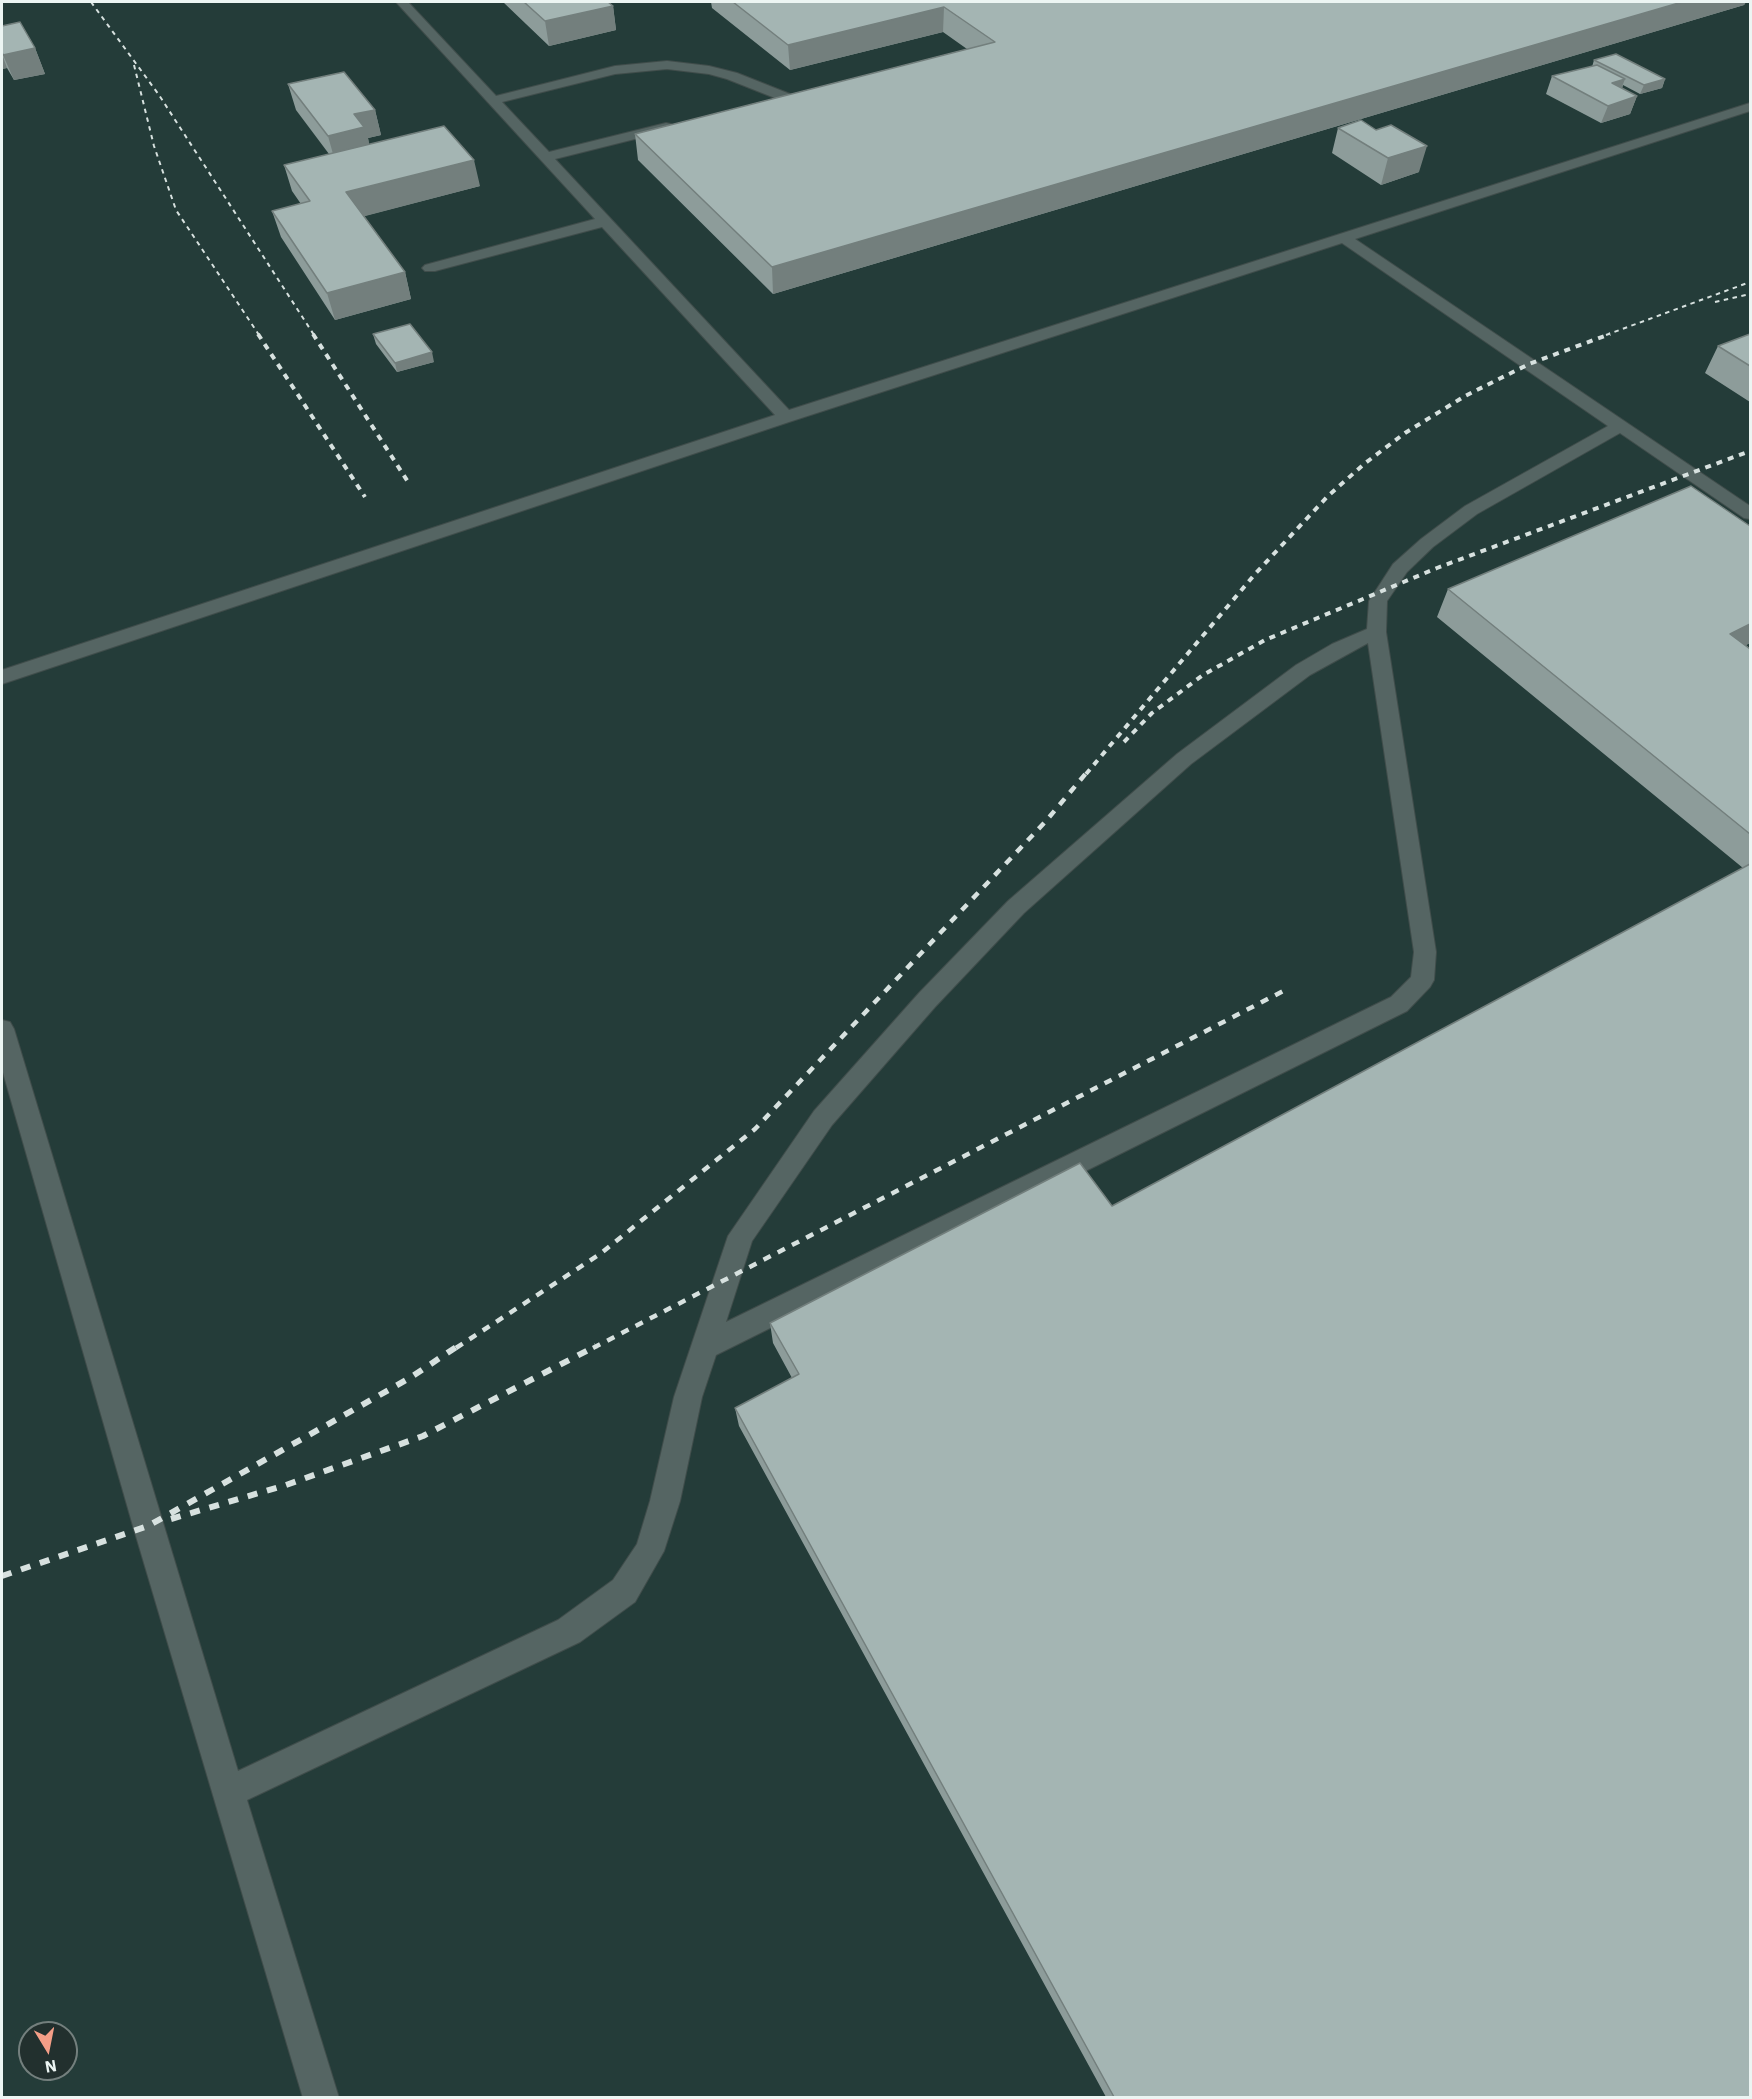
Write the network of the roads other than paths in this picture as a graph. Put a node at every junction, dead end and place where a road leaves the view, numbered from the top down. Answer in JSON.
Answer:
{"nodes":[{"id":1,"x":402,"y":2,"type":"edge"},
{"id":2,"x":785,"y":97,"type":"junction"},
{"id":3,"x":495,"y":100,"type":"junction"},
{"id":4,"x":762,"y":103,"type":"edge"},
{"id":5,"x":1750,"y":107,"type":"edge"},
{"id":6,"x":808,"y":116,"type":"edge"},
{"id":7,"x":683,"y":123,"type":"edge"},
{"id":8,"x":547,"y":157,"type":"junction"},
{"id":9,"x":606,"y":222,"type":"junction"},
{"id":10,"x":1344,"y":238,"type":"junction"},
{"id":11,"x":430,"y":268,"type":"dead end"},
{"id":12,"x":786,"y":417,"type":"junction"},
{"id":13,"x":1620,"y":426,"type":"junction"},
{"id":14,"x":1750,"y":514,"type":"edge"},
{"id":15,"x":1376,"y":632,"type":"junction"},
{"id":16,"x":2,"y":677,"type":"edge"},
{"id":17,"x":2,"y":1029,"type":"edge"},
{"id":18,"x":704,"y":1347,"type":"junction"},
{"id":19,"x":229,"y":1792,"type":"junction"},
{"id":20,"x":321,"y":2097,"type":"edge"}],
"edges":[{"from":1,"to":3,"type":"lane"},
{"from":2,"to":3,"type":"lane"},
{"from":2,"to":4,"type":"lane"},
{"from":2,"to":6,"type":"lane"},
{"from":3,"to":8,"type":"lane"},
{"from":5,"to":10,"type":"lane"},
{"from":7,"to":8,"type":"lane"},
{"from":8,"to":9,"type":"lane"},
{"from":9,"to":11,"type":"lane"},
{"from":9,"to":12,"type":"lane"},
{"from":10,"to":12,"type":"lane"},
{"from":10,"to":13,"type":"lane"},
{"from":12,"to":16,"type":"lane"},
{"from":13,"to":14,"type":"lane"},
{"from":13,"to":15,"type":"lane"},
{"from":15,"to":18,"type":"lane"},
{"from":15,"to":18,"type":"lane"},
{"from":17,"to":19,"type":"lane"},
{"from":18,"to":19,"type":"lane"},
{"from":19,"to":20,"type":"lane"}]}
